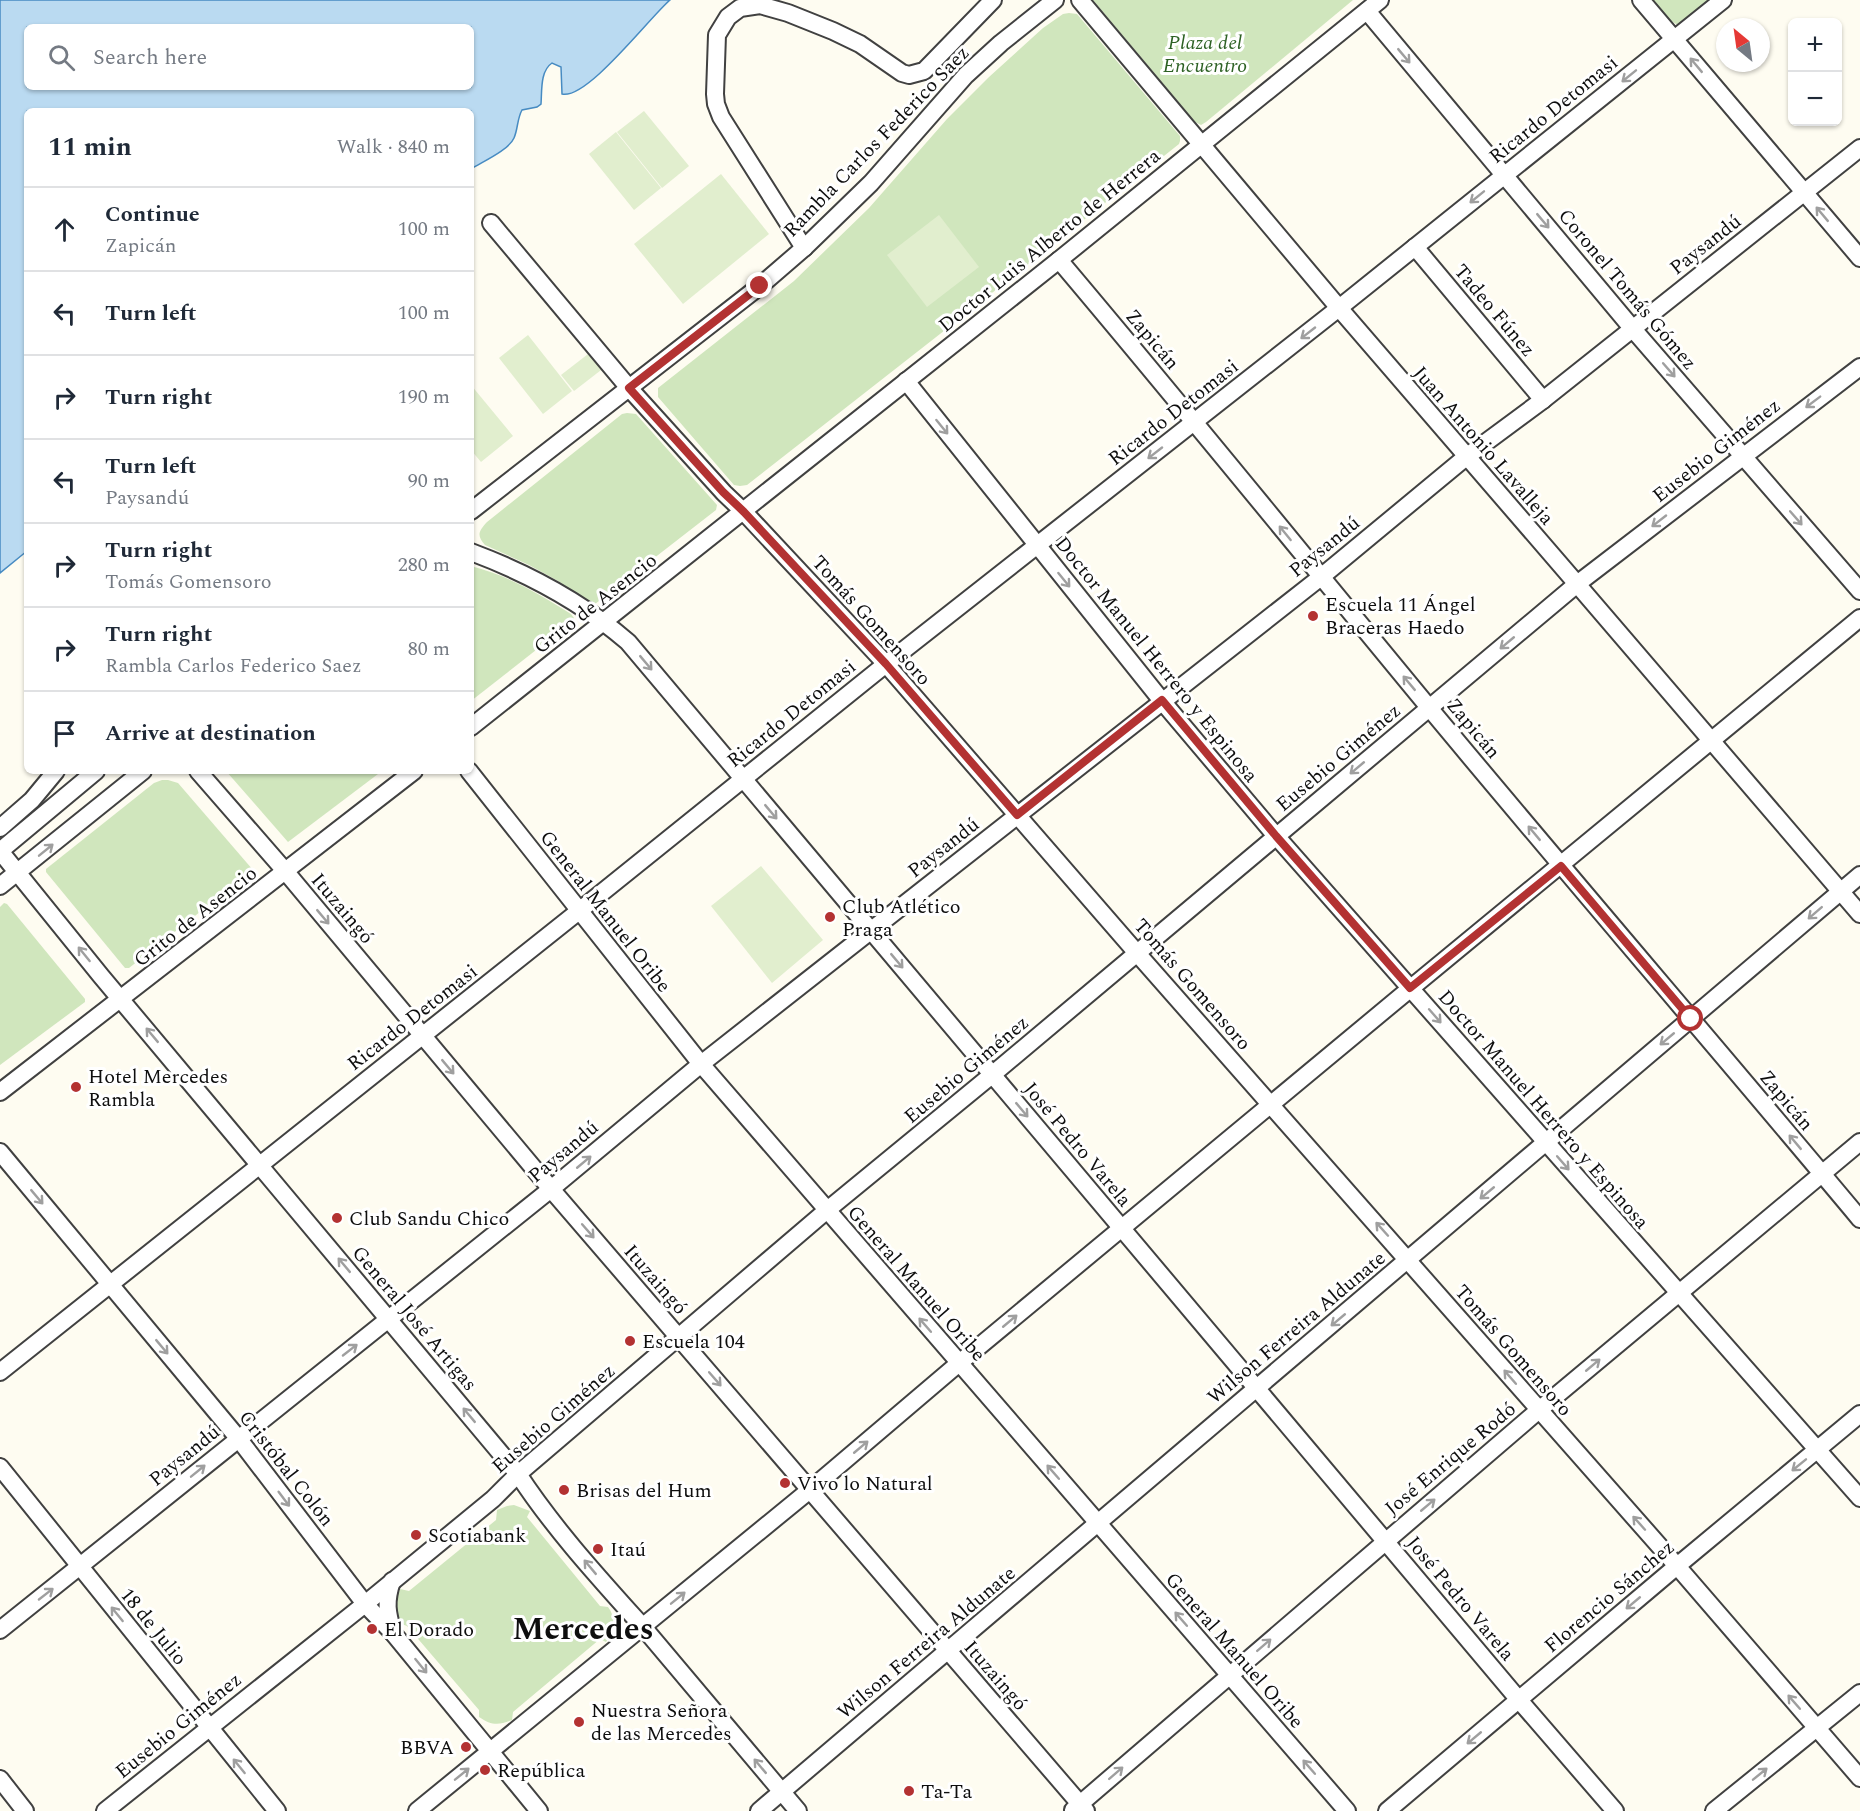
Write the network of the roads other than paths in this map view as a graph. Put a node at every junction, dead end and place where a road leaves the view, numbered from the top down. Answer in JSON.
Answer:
{"nodes":[{"id":1,"x":993,"y":0,"type":"edge"},
{"id":2,"x":1055,"y":0,"type":"edge"},
{"id":3,"x":1080,"y":0,"type":"edge"},
{"id":4,"x":1380,"y":0,"type":"edge"},
{"id":5,"x":1641,"y":0,"type":"edge"},
{"id":6,"x":1723,"y":0,"type":"edge"},
{"id":7,"x":1367,"y":11,"type":"junction"},
{"id":8,"x":1675,"y":39,"type":"junction"},
{"id":9,"x":1202,"y":144,"type":"junction"},
{"id":10,"x":1860,"y":148,"type":"edge"},
{"id":11,"x":1504,"y":175,"type":"junction"},
{"id":12,"x":1804,"y":192,"type":"junction"},
{"id":13,"x":491,"y":223,"type":"dead end"},
{"id":14,"x":1415,"y":247,"type":"junction"},
{"id":15,"x":804,"y":248,"type":"junction"},
{"id":16,"x":1860,"y":258,"type":"edge"},
{"id":17,"x":1059,"y":260,"type":"junction"},
{"id":18,"x":1339,"y":308,"type":"junction"},
{"id":19,"x":1632,"y":328,"type":"junction"},
{"id":20,"x":1860,"y":367,"type":"edge"},
{"id":21,"x":906,"y":381,"type":"junction"},
{"id":22,"x":629,"y":388,"type":"junction"},
{"id":23,"x":1543,"y":400,"type":"junction"},
{"id":24,"x":1195,"y":422,"type":"junction"},
{"id":25,"x":1743,"y":456,"type":"junction"},
{"id":26,"x":1466,"y":457,"type":"junction"},
{"id":27,"x":474,"y":509,"type":"edge"},
{"id":28,"x":744,"y":512,"type":"junction"},
{"id":29,"x":1037,"y":547,"type":"junction"},
{"id":30,"x":474,"y":553,"type":"edge"},
{"id":31,"x":1321,"y":577,"type":"junction"},
{"id":32,"x":1577,"y":584,"type":"junction"},
{"id":33,"x":1860,"y":591,"type":"edge"},
{"id":34,"x":1860,"y":618,"type":"edge"},
{"id":35,"x":603,"y":623,"type":"junction"},
{"id":36,"x":886,"y":664,"type":"junction"},
{"id":37,"x":1162,"y":700,"type":"junction"},
{"id":38,"x":1429,"y":708,"type":"junction"},
{"id":39,"x":474,"y":725,"type":"edge"},
{"id":40,"x":1712,"y":740,"type":"junction"},
{"id":41,"x":54,"y":774,"type":"edge"},
{"id":42,"x":92,"y":774,"type":"edge"},
{"id":43,"x":140,"y":774,"type":"edge"},
{"id":44,"x":201,"y":774,"type":"edge"},
{"id":45,"x":410,"y":774,"type":"edge"},
{"id":46,"x":471,"y":774,"type":"edge"},
{"id":47,"x":743,"y":778,"type":"junction"},
{"id":48,"x":1017,"y":815,"type":"junction"},
{"id":49,"x":0,"y":828,"type":"edge"},
{"id":50,"x":1276,"y":836,"type":"junction"},
{"id":51,"x":0,"y":851,"type":"edge"},
{"id":52,"x":1561,"y":866,"type":"junction"},
{"id":53,"x":286,"y":872,"type":"junction"},
{"id":54,"x":17,"y":873,"type":"junction"},
{"id":55,"x":1860,"y":875,"type":"edge"},
{"id":56,"x":0,"y":886,"type":"edge"},
{"id":57,"x":1841,"y":891,"type":"junction"},
{"id":58,"x":579,"y":911,"type":"junction"},
{"id":59,"x":1860,"y":914,"type":"edge"},
{"id":60,"x":872,"y":930,"type":"junction"},
{"id":61,"x":1136,"y":952,"type":"junction"},
{"id":62,"x":1410,"y":988,"type":"junction"},
{"id":63,"x":121,"y":999,"type":"junction"},
{"id":64,"x":1691,"y":1019,"type":"junction"},
{"id":65,"x":421,"y":1035,"type":"junction"},
{"id":66,"x":701,"y":1064,"type":"junction"},
{"id":67,"x":993,"y":1074,"type":"junction"},
{"id":68,"x":0,"y":1092,"type":"edge"},
{"id":69,"x":1272,"y":1105,"type":"junction"},
{"id":70,"x":1860,"y":1142,"type":"edge"},
{"id":71,"x":1546,"y":1143,"type":"junction"},
{"id":72,"x":0,"y":1152,"type":"edge"},
{"id":73,"x":260,"y":1164,"type":"junction"},
{"id":74,"x":1822,"y":1174,"type":"junction"},
{"id":75,"x":551,"y":1189,"type":"junction"},
{"id":76,"x":826,"y":1211,"type":"junction"},
{"id":77,"x":1860,"y":1220,"type":"edge"},
{"id":78,"x":1122,"y":1229,"type":"junction"},
{"id":79,"x":1409,"y":1260,"type":"junction"},
{"id":80,"x":109,"y":1284,"type":"junction"},
{"id":81,"x":1679,"y":1294,"type":"junction"},
{"id":82,"x":389,"y":1320,"type":"junction"},
{"id":83,"x":679,"y":1337,"type":"junction"},
{"id":84,"x":958,"y":1364,"type":"junction"},
{"id":85,"x":0,"y":1372,"type":"edge"},
{"id":86,"x":1256,"y":1389,"type":"junction"},
{"id":87,"x":1539,"y":1410,"type":"junction"},
{"id":88,"x":1860,"y":1414,"type":"edge"},
{"id":89,"x":238,"y":1438,"type":"junction"},
{"id":90,"x":1818,"y":1450,"type":"junction"},
{"id":91,"x":0,"y":1467,"type":"edge"},
{"id":92,"x":518,"y":1474,"type":"junction"},
{"id":93,"x":811,"y":1489,"type":"junction"},
{"id":94,"x":1860,"y":1498,"type":"edge"},
{"id":95,"x":493,"y":1499,"type":"junction"},
{"id":96,"x":536,"y":1501,"type":"junction"},
{"id":97,"x":1098,"y":1524,"type":"junction"},
{"id":98,"x":1385,"y":1541,"type":"junction"},
{"id":99,"x":1677,"y":1566,"type":"junction"},
{"id":100,"x":80,"y":1567,"type":"junction"},
{"id":101,"x":392,"y":1581,"type":"junction"},
{"id":102,"x":617,"y":1599,"type":"junction"},
{"id":103,"x":365,"y":1604,"type":"junction"},
{"id":104,"x":643,"y":1627,"type":"junction"},
{"id":105,"x":0,"y":1630,"type":"edge"},
{"id":106,"x":393,"y":1633,"type":"junction"},
{"id":107,"x":619,"y":1646,"type":"junction"},
{"id":108,"x":948,"y":1651,"type":"junction"},
{"id":109,"x":1229,"y":1675,"type":"junction"},
{"id":110,"x":1860,"y":1693,"type":"edge"},
{"id":111,"x":1519,"y":1700,"type":"junction"},
{"id":112,"x":470,"y":1726,"type":"junction"},
{"id":113,"x":208,"y":1728,"type":"junction"},
{"id":114,"x":1817,"y":1728,"type":"junction"},
{"id":115,"x":514,"y":1730,"type":"junction"},
{"id":116,"x":490,"y":1751,"type":"junction"},
{"id":117,"x":1860,"y":1778,"type":"edge"},
{"id":118,"x":0,"y":1779,"type":"edge"},
{"id":119,"x":782,"y":1792,"type":"junction"},
{"id":120,"x":1080,"y":1809,"type":"edge"},
{"id":121,"x":25,"y":1811,"type":"edge"},
{"id":122,"x":105,"y":1811,"type":"edge"},
{"id":123,"x":277,"y":1811,"type":"edge"},
{"id":124,"x":417,"y":1811,"type":"edge"},
{"id":125,"x":539,"y":1811,"type":"edge"},
{"id":126,"x":759,"y":1811,"type":"edge"},
{"id":127,"x":798,"y":1811,"type":"edge"},
{"id":128,"x":1347,"y":1811,"type":"edge"},
{"id":129,"x":1387,"y":1811,"type":"edge"},
{"id":130,"x":1615,"y":1811,"type":"edge"},
{"id":131,"x":1714,"y":1811,"type":"edge"}],
"edges":[{"from":1,"to":15,"type":"street"},
{"from":2,"to":15,"type":"street","name":"Rambla Carlos Federico Saez"},
{"from":3,"to":9,"type":"street","name":"Juan Antonio Lavalleja"},
{"from":4,"to":7,"type":"street","name":"Doctor Luis Alberto de Herrera"},
{"from":5,"to":8,"type":"street"},
{"from":6,"to":8,"type":"street","name":"Ricardo Detomasi"},
{"from":7,"to":9,"type":"street","name":"Doctor Luis Alberto de Herrera"},
{"from":7,"to":11,"type":"street","name":"Coronel Tomás Gómez","one_way":true},
{"from":8,"to":11,"type":"street","name":"Ricardo Detomasi","one_way":true},
{"from":12,"to":8,"type":"street","one_way":true},
{"from":9,"to":17,"type":"street","name":"Doctor Luis Alberto de Herrera"},
{"from":9,"to":18,"type":"street","name":"Juan Antonio Lavalleja"},
{"from":10,"to":12,"type":"street","name":"Paysandú"},
{"from":11,"to":14,"type":"street","name":"Ricardo Detomasi","one_way":true},
{"from":11,"to":19,"type":"street","name":"Coronel Tomás Gómez","one_way":true},
{"from":16,"to":12,"type":"street","one_way":true},
{"from":12,"to":19,"type":"street","name":"Paysandú"},
{"from":13,"to":22,"type":"street","name":"Tomás Gomensoro"},
{"from":14,"to":18,"type":"street","name":"Ricardo Detomasi"},
{"from":14,"to":23,"type":"street","name":"Tadeo Fúnez"},
{"from":15,"to":22,"type":"street","name":"Rambla Carlos Federico Saez"},
{"from":17,"to":21,"type":"street","name":"Doctor Luis Alberto de Herrera"},
{"from":17,"to":24,"type":"street","name":"Zapicán"},
{"from":18,"to":24,"type":"street","name":"Ricardo Detomasi","one_way":true},
{"from":18,"to":26,"type":"street","name":"Juan Antonio Lavalleja"},
{"from":19,"to":23,"type":"street","name":"Paysandú"},
{"from":19,"to":25,"type":"street","name":"Coronel Tomás Gómez","one_way":true},
{"from":20,"to":25,"type":"street","name":"Eusebio Giménez","one_way":true},
{"from":21,"to":28,"type":"street","name":"Doctor Luis Alberto de Herrera"},
{"from":21,"to":29,"type":"street","name":"Doctor Manuel Herrero y Espinosa","one_way":true},
{"from":22,"to":27,"type":"street","name":"Rambla Carlos Federico Saez"},
{"from":22,"to":28,"type":"street","name":"Tomás Gomensoro"},
{"from":23,"to":26,"type":"street","name":"Paysandú"},
{"from":24,"to":29,"type":"street","name":"Ricardo Detomasi","one_way":true},
{"from":31,"to":24,"type":"street","name":"Zapicán","one_way":true},
{"from":25,"to":32,"type":"street","name":"Eusebio Giménez","one_way":true},
{"from":25,"to":33,"type":"street","name":"Coronel Tomás Gómez","one_way":true},
{"from":26,"to":31,"type":"street","name":"Paysandú"},
{"from":26,"to":32,"type":"street","name":"Juan Antonio Lavalleja"},
{"from":28,"to":35,"type":"street","name":"Grito de Asencio"},
{"from":28,"to":36,"type":"street","name":"Tomás Gomensoro"},
{"from":29,"to":36,"type":"street","name":"Ricardo Detomasi"},
{"from":29,"to":37,"type":"street","name":"Doctor Manuel Herrero y Espinosa","one_way":true},
{"from":30,"to":35,"type":"street","name":"José Pedro Varela"},
{"from":31,"to":37,"type":"street","name":"Paysandú"},
{"from":38,"to":31,"type":"street","name":"Zapicán","one_way":true},
{"from":32,"to":38,"type":"street","name":"Eusebio Giménez","one_way":true},
{"from":32,"to":40,"type":"street","name":"Juan Antonio Lavalleja"},
{"from":34,"to":40,"type":"street"},
{"from":35,"to":39,"type":"street","name":"Grito de Asencio"},
{"from":35,"to":47,"type":"street","name":"José Pedro Varela","one_way":true},
{"from":36,"to":47,"type":"street","name":"Ricardo Detomasi"},
{"from":36,"to":48,"type":"street","name":"Tomás Gomensoro"},
{"from":37,"to":48,"type":"street","name":"Paysandú"},
{"from":37,"to":50,"type":"street","name":"Doctor Manuel Herrero y Espinosa"},
{"from":38,"to":50,"type":"street","name":"Eusebio Giménez","one_way":true},
{"from":52,"to":38,"type":"street","name":"Zapicán","one_way":true},
{"from":40,"to":52,"type":"street"},
{"from":40,"to":57,"type":"street","name":"Juan Antonio Lavalleja"},
{"from":41,"to":49,"type":"street"},
{"from":42,"to":51,"type":"street"},
{"from":54,"to":43,"type":"street","one_way":true},
{"from":44,"to":53,"type":"street","name":"Ituzaingó"},
{"from":45,"to":53,"type":"street","name":"Grito de Asencio"},
{"from":46,"to":58,"type":"street","name":"General Manuel Oribe"},
{"from":47,"to":58,"type":"street","name":"Ricardo Detomasi"},
{"from":47,"to":60,"type":"street","name":"José Pedro Varela","one_way":true},
{"from":48,"to":60,"type":"street","name":"Paysandú"},
{"from":48,"to":61,"type":"street","name":"Tomás Gomensoro"},
{"from":50,"to":61,"type":"street","name":"Eusebio Giménez"},
{"from":50,"to":62,"type":"street","name":"Doctor Manuel Herrero y Espinosa"},
{"from":51,"to":54,"type":"street","name":"General José Artigas"},
{"from":52,"to":62,"type":"street"},
{"from":52,"to":64,"type":"street","name":"Zapicán"},
{"from":53,"to":63,"type":"street","name":"Grito de Asencio"},
{"from":53,"to":65,"type":"street","name":"Ituzaingó","one_way":true},
{"from":54,"to":56,"type":"street"},
{"from":63,"to":54,"type":"street","name":"General José Artigas","one_way":true},
{"from":55,"to":57,"type":"street","name":"Wilson Ferreira Aldunate"},
{"from":57,"to":59,"type":"street","name":"Juan Antonio Lavalleja"},
{"from":57,"to":64,"type":"street","name":"Wilson Ferreira Aldunate","one_way":true},
{"from":58,"to":65,"type":"street","name":"Ricardo Detomasi"},
{"from":58,"to":66,"type":"street","name":"General Manuel Oribe"},
{"from":60,"to":66,"type":"street","name":"Paysandú"},
{"from":60,"to":67,"type":"street","name":"José Pedro Varela","one_way":true},
{"from":61,"to":67,"type":"street","name":"Eusebio Giménez"},
{"from":61,"to":69,"type":"street","name":"Tomás Gomensoro"},
{"from":62,"to":69,"type":"street"},
{"from":62,"to":71,"type":"street","name":"Doctor Manuel Herrero y Espinosa","one_way":true},
{"from":63,"to":68,"type":"street","name":"Grito de Asencio"},
{"from":73,"to":63,"type":"street","name":"General José Artigas","one_way":true},
{"from":64,"to":71,"type":"street","name":"Wilson Ferreira Aldunate","one_way":true},
{"from":74,"to":64,"type":"street","name":"Zapicán","one_way":true},
{"from":65,"to":73,"type":"street","name":"Ricardo Detomasi"},
{"from":65,"to":75,"type":"street","name":"Ituzaingó","one_way":true},
{"from":75,"to":66,"type":"street","name":"Paysandú","one_way":true},
{"from":66,"to":76,"type":"street","name":"General Manuel Oribe"},
{"from":67,"to":76,"type":"street","name":"Eusebio Giménez"},
{"from":67,"to":78,"type":"street","name":"José Pedro Varela","one_way":true},
{"from":69,"to":78,"type":"street"},
{"from":79,"to":69,"type":"street","name":"Tomás Gomensoro","one_way":true},
{"from":70,"to":74,"type":"street","name":"José Enrique Rodó"},
{"from":71,"to":79,"type":"street","name":"Wilson Ferreira Aldunate","one_way":true},
{"from":71,"to":81,"type":"street","name":"Doctor Manuel Herrero y Espinosa","one_way":true},
{"from":72,"to":80,"type":"street","name":"Cristóbal Colón","one_way":true},
{"from":73,"to":80,"type":"street","name":"Ricardo Detomasi"},
{"from":82,"to":73,"type":"street","name":"General José Artigas","one_way":true},
{"from":74,"to":77,"type":"street","name":"Zapicán"},
{"from":74,"to":81,"type":"street","name":"José Enrique Rodó"},
{"from":75,"to":82,"type":"street","name":"Paysandú"},
{"from":75,"to":83,"type":"street","name":"Ituzaingó","one_way":true},
{"from":76,"to":83,"type":"street","name":"Eusebio Giménez"},
{"from":84,"to":76,"type":"street","name":"General Manuel Oribe","one_way":true},
{"from":84,"to":78,"type":"street","one_way":true},
{"from":78,"to":86,"type":"street","name":"José Pedro Varela"},
{"from":79,"to":86,"type":"street","name":"Wilson Ferreira Aldunate","one_way":true},
{"from":87,"to":79,"type":"street","name":"Tomás Gomensoro","one_way":true},
{"from":80,"to":85,"type":"street","name":"Ricardo Detomasi"},
{"from":80,"to":89,"type":"street","name":"Cristóbal Colón","one_way":true},
{"from":87,"to":81,"type":"street","name":"José Enrique Rodó","one_way":true},
{"from":81,"to":90,"type":"street","name":"Doctor Manuel Herrero y Espinosa"},
{"from":89,"to":82,"type":"street","name":"Paysandú","one_way":true},
{"from":92,"to":82,"type":"street","name":"General José Artigas","one_way":true},
{"from":83,"to":92,"type":"street","name":"Eusebio Giménez"},
{"from":83,"to":93,"type":"street","name":"Ituzaingó","one_way":true},
{"from":93,"to":84,"type":"street","one_way":true},
{"from":97,"to":84,"type":"street","name":"General Manuel Oribe","one_way":true},
{"from":86,"to":97,"type":"street","name":"Wilson Ferreira Aldunate"},
{"from":86,"to":98,"type":"street","name":"José Pedro Varela"},
{"from":98,"to":87,"type":"street","name":"José Enrique Rodó","one_way":true},
{"from":99,"to":87,"type":"street","name":"Tomás Gomensoro","one_way":true},
{"from":88,"to":90,"type":"street","name":"Florencio Sánchez"},
{"from":100,"to":89,"type":"street","name":"Paysandú","one_way":true},
{"from":89,"to":103,"type":"street","name":"Cristóbal Colón","one_way":true},
{"from":90,"to":94,"type":"street","name":"Doctor Manuel Herrero y Espinosa"},
{"from":90,"to":99,"type":"street","name":"Florencio Sánchez","one_way":true},
{"from":91,"to":100,"type":"street","name":"18 de Julio"},
{"from":92,"to":95,"type":"street","name":"Eusebio Giménez"},
{"from":92,"to":96,"type":"street","name":"General José Artigas"},
{"from":104,"to":93,"type":"street","one_way":true},
{"from":93,"to":108,"type":"street","name":"Ituzaingó"},
{"from":95,"to":96,"type":"street"},
{"from":95,"to":101,"type":"street","name":"Eusebio Giménez"},
{"from":102,"to":96,"type":"street","name":"General José Artigas","one_way":true},
{"from":97,"to":108,"type":"street","name":"Wilson Ferreira Aldunate"},
{"from":109,"to":97,"type":"street","name":"General Manuel Oribe","one_way":true},
{"from":109,"to":98,"type":"street","name":"José Enrique Rodó","one_way":true},
{"from":98,"to":111,"type":"street","name":"José Pedro Varela"},
{"from":99,"to":111,"type":"street","name":"Florencio Sánchez","one_way":true},
{"from":114,"to":99,"type":"street","name":"Tomás Gomensoro","one_way":true},
{"from":105,"to":100,"type":"street","name":"Paysandú","one_way":true},
{"from":113,"to":100,"type":"street","name":"18 de Julio","one_way":true},
{"from":101,"to":103,"type":"street","name":"Eusebio Giménez"},
{"from":101,"to":106,"type":"street"},
{"from":102,"to":104,"type":"street","name":"General José Artigas"},
{"from":102,"to":107,"type":"street"},
{"from":103,"to":106,"type":"street","name":"Cristóbal Colón"},
{"from":103,"to":113,"type":"street","name":"Eusebio Giménez"},
{"from":104,"to":107,"type":"street"},
{"from":119,"to":104,"type":"street","name":"General José Artigas","one_way":true},
{"from":106,"to":112,"type":"street","name":"Cristóbal Colón","one_way":true},
{"from":107,"to":115,"type":"street"},
{"from":108,"to":119,"type":"street","name":"Wilson Ferreira Aldunate"},
{"from":108,"to":120,"type":"street","name":"Ituzaingó"},
{"from":120,"to":109,"type":"street","name":"José Enrique Rodó","one_way":true},
{"from":128,"to":109,"type":"street","name":"General Manuel Oribe","one_way":true},
{"from":110,"to":114,"type":"street"},
{"from":111,"to":129,"type":"street","name":"Florencio Sánchez","one_way":true},
{"from":111,"to":130,"type":"street","name":"José Pedro Varela"},
{"from":112,"to":115,"type":"street"},
{"from":112,"to":116,"type":"street","name":"Cristóbal Colón"},
{"from":113,"to":122,"type":"street","name":"Eusebio Giménez"},
{"from":123,"to":113,"type":"street","name":"18 de Julio","one_way":true},
{"from":114,"to":117,"type":"street","name":"Tomás Gomensoro"},
{"from":131,"to":114,"type":"street","one_way":true},
{"from":115,"to":116,"type":"street"},
{"from":124,"to":116,"type":"street","one_way":true},
{"from":116,"to":125,"type":"street","name":"Cristóbal Colón"},
{"from":118,"to":121,"type":"street"},
{"from":119,"to":126,"type":"street","name":"Wilson Ferreira Aldunate"},
{"from":119,"to":127,"type":"street","name":"General José Artigas"}]}
